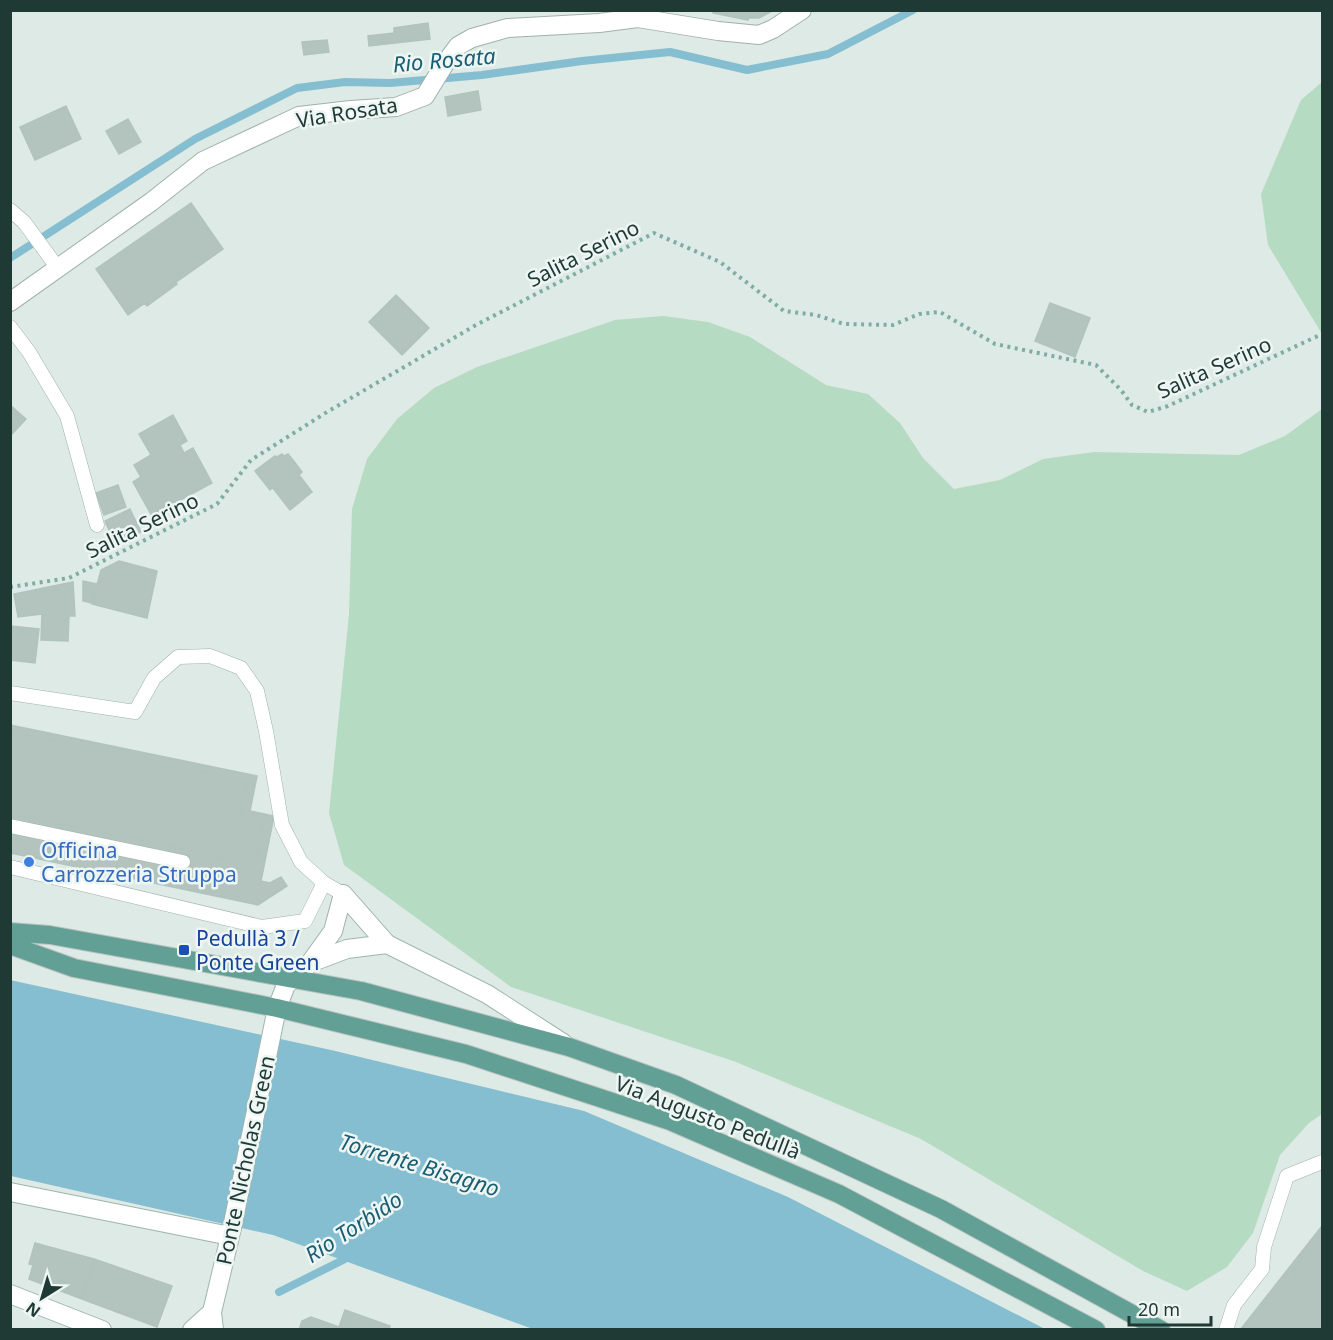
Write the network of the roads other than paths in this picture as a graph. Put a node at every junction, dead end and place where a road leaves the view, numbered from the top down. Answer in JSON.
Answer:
{"nodes":[{"id":1,"x":802,"y":10,"type":"edge"},
{"id":2,"x":10,"y":210,"type":"edge"},
{"id":3,"x":57,"y":267,"type":"junction"},
{"id":4,"x":10,"y":302,"type":"edge"},
{"id":5,"x":10,"y":327,"type":"edge"},
{"id":6,"x":97,"y":525,"type":"dead end"},
{"id":7,"x":10,"y":693,"type":"edge"},
{"id":8,"x":10,"y":826,"type":"edge"},
{"id":9,"x":183,"y":862,"type":"dead end"},
{"id":10,"x":10,"y":867,"type":"edge"},
{"id":11,"x":324,"y":883,"type":"junction"},
{"id":12,"x":343,"y":894,"type":"junction"},
{"id":13,"x":10,"y":932,"type":"edge"},
{"id":14,"x":387,"y":944,"type":"junction"},
{"id":15,"x":10,"y":945,"type":"edge"},
{"id":16,"x":310,"y":963,"type":"junction"},
{"id":17,"x":291,"y":979,"type":"junction"},
{"id":18,"x":277,"y":1008,"type":"junction"},
{"id":19,"x":569,"y":1047,"type":"junction"},
{"id":20,"x":1323,"y":1162,"type":"edge"},
{"id":21,"x":10,"y":1192,"type":"edge"},
{"id":22,"x":231,"y":1232,"type":"junction"},
{"id":23,"x":10,"y":1294,"type":"edge"},
{"id":24,"x":213,"y":1321,"type":"edge"},
{"id":25,"x":80,"y":1326,"type":"edge"},
{"id":26,"x":102,"y":1329,"type":"edge"},
{"id":27,"x":192,"y":1329,"type":"edge"},
{"id":28,"x":1096,"y":1329,"type":"edge"},
{"id":29,"x":1161,"y":1329,"type":"edge"},
{"id":30,"x":1226,"y":1329,"type":"edge"}],
"edges":[{"from":1,"to":3,"type":"street","name":"Via Rosata"},
{"from":2,"to":3,"type":"lane"},
{"from":3,"to":4,"type":"street","name":"Via Rosata"},
{"from":5,"to":6,"type":"lane"},
{"from":7,"to":11,"type":"lane"},
{"from":8,"to":9,"type":"lane"},
{"from":10,"to":11,"type":"lane"},
{"from":11,"to":12,"type":"lane"},
{"from":12,"to":14,"type":"street","name":"Via Augusto Pedullà"},
{"from":12,"to":16,"type":"street"},
{"from":13,"to":17,"type":"main road","name":"Via Augusto Pedullà"},
{"from":14,"to":16,"type":"street"},
{"from":14,"to":19,"type":"street","name":"Via Augusto Pedullà"},
{"from":15,"to":18,"type":"main road","name":"Via Augusto Pedullà"},
{"from":16,"to":17,"type":"street"},
{"from":17,"to":18,"type":"street"},
{"from":17,"to":19,"type":"main road","name":"Via Augusto Pedullà"},
{"from":18,"to":22,"type":"street","name":"Ponte Nicholas Green"},
{"from":18,"to":28,"type":"main road","name":"Via Augusto Pedullà"},
{"from":19,"to":29,"type":"main road","name":"Via Augusto Pedullà"},
{"from":20,"to":30,"type":"lane"},
{"from":21,"to":22,"type":"street"},
{"from":22,"to":24,"type":"street","name":"Ponte Nicholas Green"},
{"from":23,"to":25,"type":"street"},
{"from":24,"to":27,"type":"street","name":"Ponte Nicholas Green"},
{"from":25,"to":26,"type":"street"}]}
